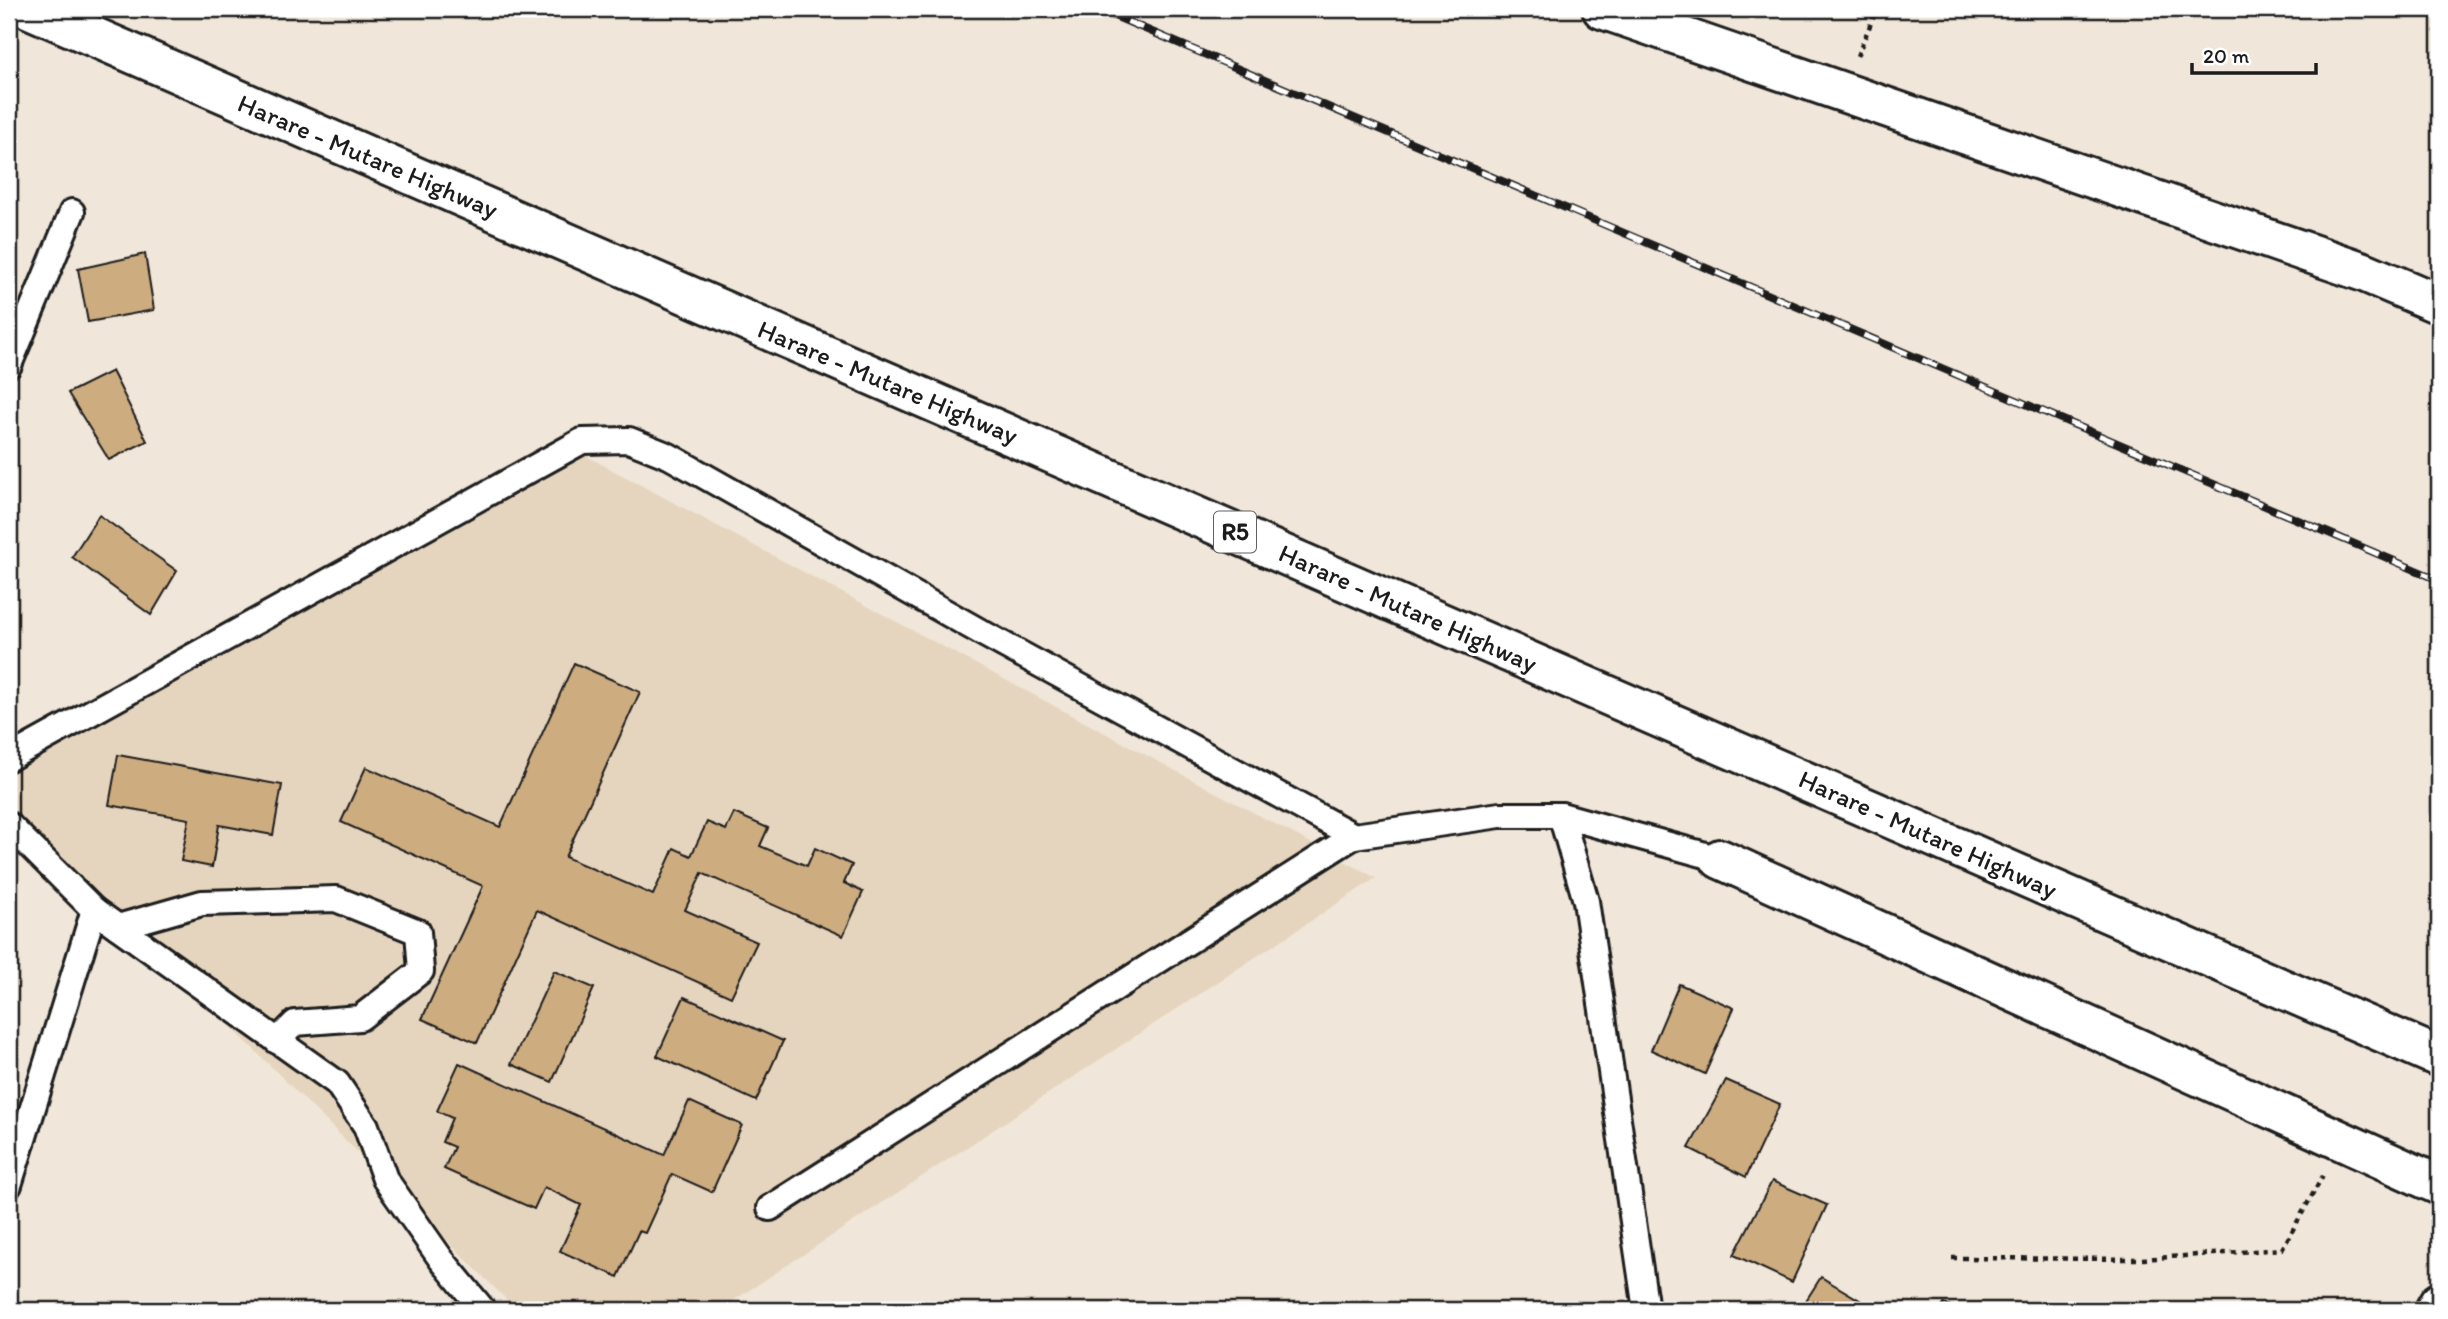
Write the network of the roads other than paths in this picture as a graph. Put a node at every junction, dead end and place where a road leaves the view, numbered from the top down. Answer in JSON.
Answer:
{"nodes":[{"id":1,"x":30,"y":9,"type":"edge"},
{"id":2,"x":1602,"y":9,"type":"edge"},
{"id":3,"x":72,"y":212,"type":"dead end"},
{"id":4,"x":2439,"y":304,"type":"edge"},
{"id":5,"x":9,"y":365,"type":"edge"},
{"id":6,"x":9,"y":758,"type":"edge"},
{"id":7,"x":1561,"y":815,"type":"junction"},
{"id":8,"x":9,"y":825,"type":"edge"},
{"id":9,"x":1354,"y":836,"type":"junction"},
{"id":10,"x":1720,"y":859,"type":"joint"},
{"id":11,"x":94,"y":910,"type":"junction"},
{"id":12,"x":118,"y":927,"type":"junction"},
{"id":13,"x":277,"y":1041,"type":"junction"},
{"id":14,"x":2439,"y":1057,"type":"edge"},
{"id":15,"x":9,"y":1185,"type":"edge"},
{"id":16,"x":2439,"y":1185,"type":"edge"},
{"id":17,"x":770,"y":1208,"type":"dead end"},
{"id":18,"x":2439,"y":1303,"type":"edge"},
{"id":19,"x":483,"y":1310,"type":"edge"},
{"id":20,"x":1646,"y":1310,"type":"edge"},
{"id":21,"x":2435,"y":1310,"type":"edge"}],
"edges":[{"from":1,"to":14,"type":"main road","name":"Harare - Mutare Highway","number":"R5"},
{"from":2,"to":4,"type":"main road"},
{"from":3,"to":5,"type":"lane"},
{"from":6,"to":9,"type":"lane"},
{"from":7,"to":9,"type":"lane"},
{"from":7,"to":10,"type":"lane"},
{"from":7,"to":20,"type":"lane"},
{"from":8,"to":11,"type":"lane"},
{"from":9,"to":17,"type":"lane"},
{"from":10,"to":16,"type":"main road"},
{"from":11,"to":12,"type":"lane"},
{"from":11,"to":15,"type":"lane"},
{"from":12,"to":13,"type":"lane"},
{"from":12,"to":13,"type":"lane"},
{"from":13,"to":19,"type":"lane"},
{"from":18,"to":21,"type":"main road"}]}
